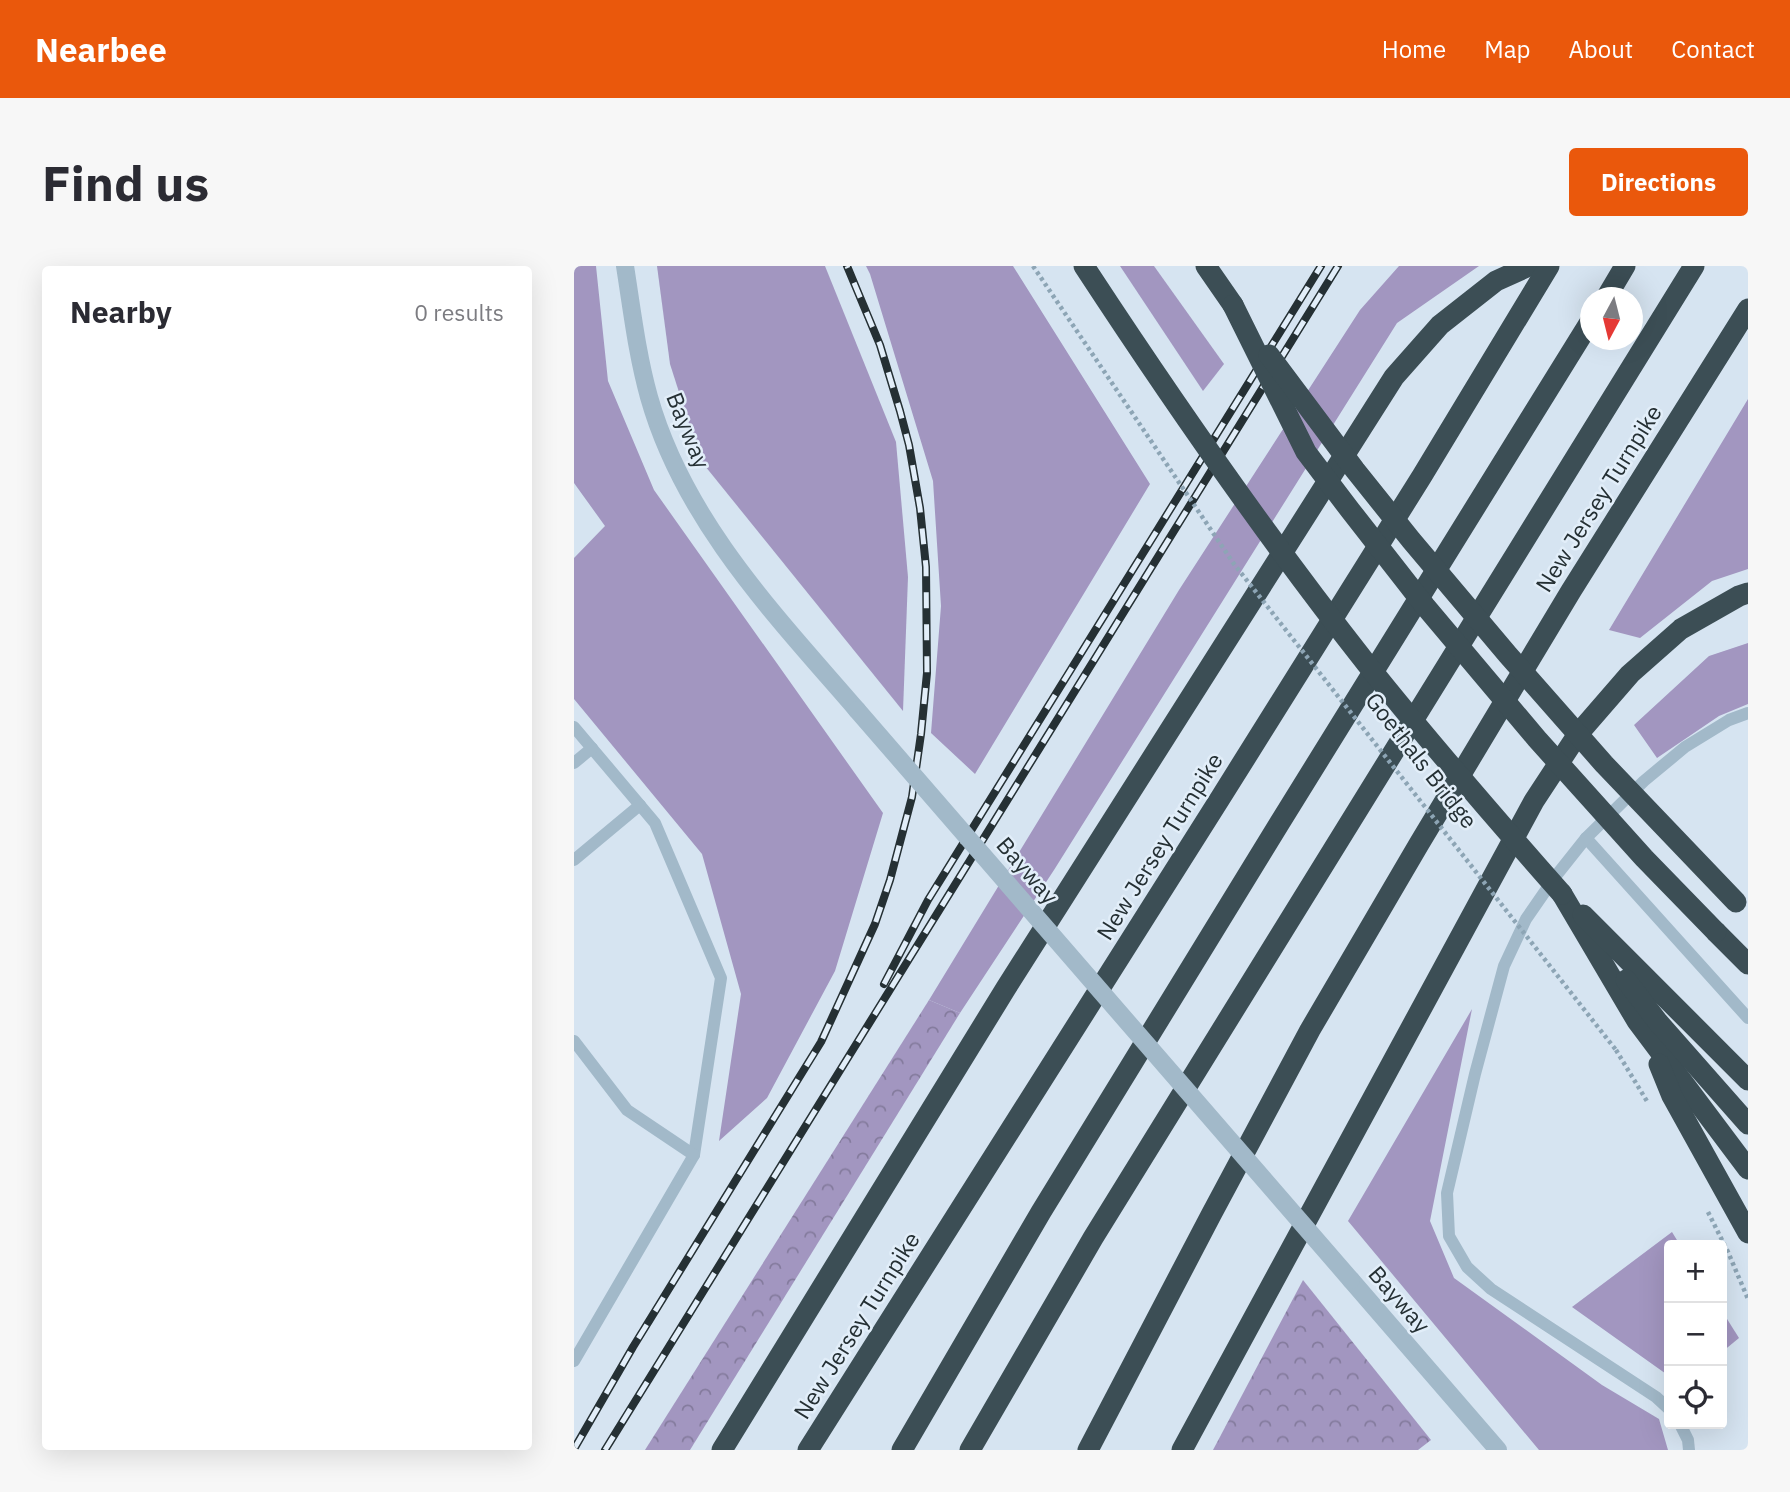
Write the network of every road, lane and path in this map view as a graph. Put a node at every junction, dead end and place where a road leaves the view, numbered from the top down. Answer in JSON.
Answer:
{"nodes":[{"id":1,"x":625,"y":266,"type":"edge"},
{"id":2,"x":1033,"y":266,"type":"edge"},
{"id":3,"x":1084,"y":266,"type":"edge"},
{"id":4,"x":1206,"y":266,"type":"edge"},
{"id":5,"x":1529,"y":266,"type":"edge"},
{"id":6,"x":1549,"y":266,"type":"edge"},
{"id":7,"x":1625,"y":266,"type":"edge"},
{"id":8,"x":1693,"y":266,"type":"edge"},
{"id":9,"x":1613,"y":287,"type":"edge"},
{"id":10,"x":1233,"y":305,"type":"junction"},
{"id":11,"x":1748,"y":309,"type":"edge"},
{"id":12,"x":1580,"y":340,"type":"edge"},
{"id":13,"x":1748,"y":593,"type":"edge"},
{"id":14,"x":1748,"y":713,"type":"edge"},
{"id":15,"x":574,"y":727,"type":"edge"},
{"id":16,"x":592,"y":748,"type":"junction"},
{"id":17,"x":574,"y":763,"type":"edge"},
{"id":18,"x":640,"y":804,"type":"junction"},
{"id":19,"x":1586,"y":838,"type":"junction"},
{"id":20,"x":574,"y":860,"type":"edge"},
{"id":21,"x":1562,"y":894,"type":"junction"},
{"id":22,"x":1742,"y":908,"type":"edge"},
{"id":23,"x":1748,"y":964,"type":"edge"},
{"id":24,"x":1748,"y":1018,"type":"edge"},
{"id":25,"x":1653,"y":1029,"type":"junction"},
{"id":26,"x":574,"y":1041,"type":"edge"},
{"id":27,"x":1748,"y":1080,"type":"edge"},
{"id":28,"x":1649,"y":1104,"type":"dead end"},
{"id":29,"x":1748,"y":1124,"type":"edge"},
{"id":30,"x":694,"y":1155,"type":"junction"},
{"id":31,"x":1748,"y":1169,"type":"edge"},
{"id":32,"x":1703,"y":1203,"type":"dead end"},
{"id":33,"x":1748,"y":1233,"type":"edge"},
{"id":34,"x":1748,"y":1298,"type":"edge"},
{"id":35,"x":574,"y":1362,"type":"edge"},
{"id":36,"x":1664,"y":1404,"type":"edge"},
{"id":37,"x":1682,"y":1429,"type":"edge"},
{"id":38,"x":722,"y":1450,"type":"edge"},
{"id":39,"x":808,"y":1450,"type":"edge"},
{"id":40,"x":902,"y":1450,"type":"edge"},
{"id":41,"x":970,"y":1450,"type":"edge"},
{"id":42,"x":1088,"y":1450,"type":"edge"},
{"id":43,"x":1182,"y":1450,"type":"edge"},
{"id":44,"x":1498,"y":1450,"type":"edge"},
{"id":45,"x":1689,"y":1450,"type":"edge"}],
"edges":[{"from":1,"to":44,"type":"street","name":"Bayway","bridge":true},
{"from":2,"to":28,"type":"path","name":"Goethals Bridge","bridge":true},
{"from":3,"to":21,"type":"highway","name":"Goethals Bridge","bridge":true},
{"from":4,"to":10,"type":"highway"},
{"from":5,"to":38,"type":"highway"},
{"from":6,"to":39,"type":"highway","name":"New Jersey Turnpike"},
{"from":7,"to":9,"type":"highway"},
{"from":8,"to":41,"type":"highway","name":"New Jersey Turnpike"},
{"from":10,"to":22,"type":"highway","bridge":true},
{"from":10,"to":23,"type":"highway","bridge":true},
{"from":11,"to":42,"type":"highway","name":"New Jersey Turnpike"},
{"from":12,"to":40,"type":"highway"},
{"from":13,"to":43,"type":"highway"},
{"from":14,"to":19,"type":"lane"},
{"from":15,"to":16,"type":"lane"},
{"from":16,"to":17,"type":"lane"},
{"from":16,"to":18,"type":"lane"},
{"from":18,"to":20,"type":"lane"},
{"from":18,"to":30,"type":"lane"},
{"from":19,"to":24,"type":"lane"},
{"from":19,"to":36,"type":"lane"},
{"from":21,"to":25,"type":"highway"},
{"from":21,"to":27,"type":"highway"},
{"from":25,"to":29,"type":"highway"},
{"from":25,"to":31,"type":"highway"},
{"from":25,"to":33,"type":"highway"},
{"from":26,"to":30,"type":"lane"},
{"from":30,"to":35,"type":"lane"},
{"from":32,"to":34,"type":"path"},
{"from":37,"to":45,"type":"lane"}]}
